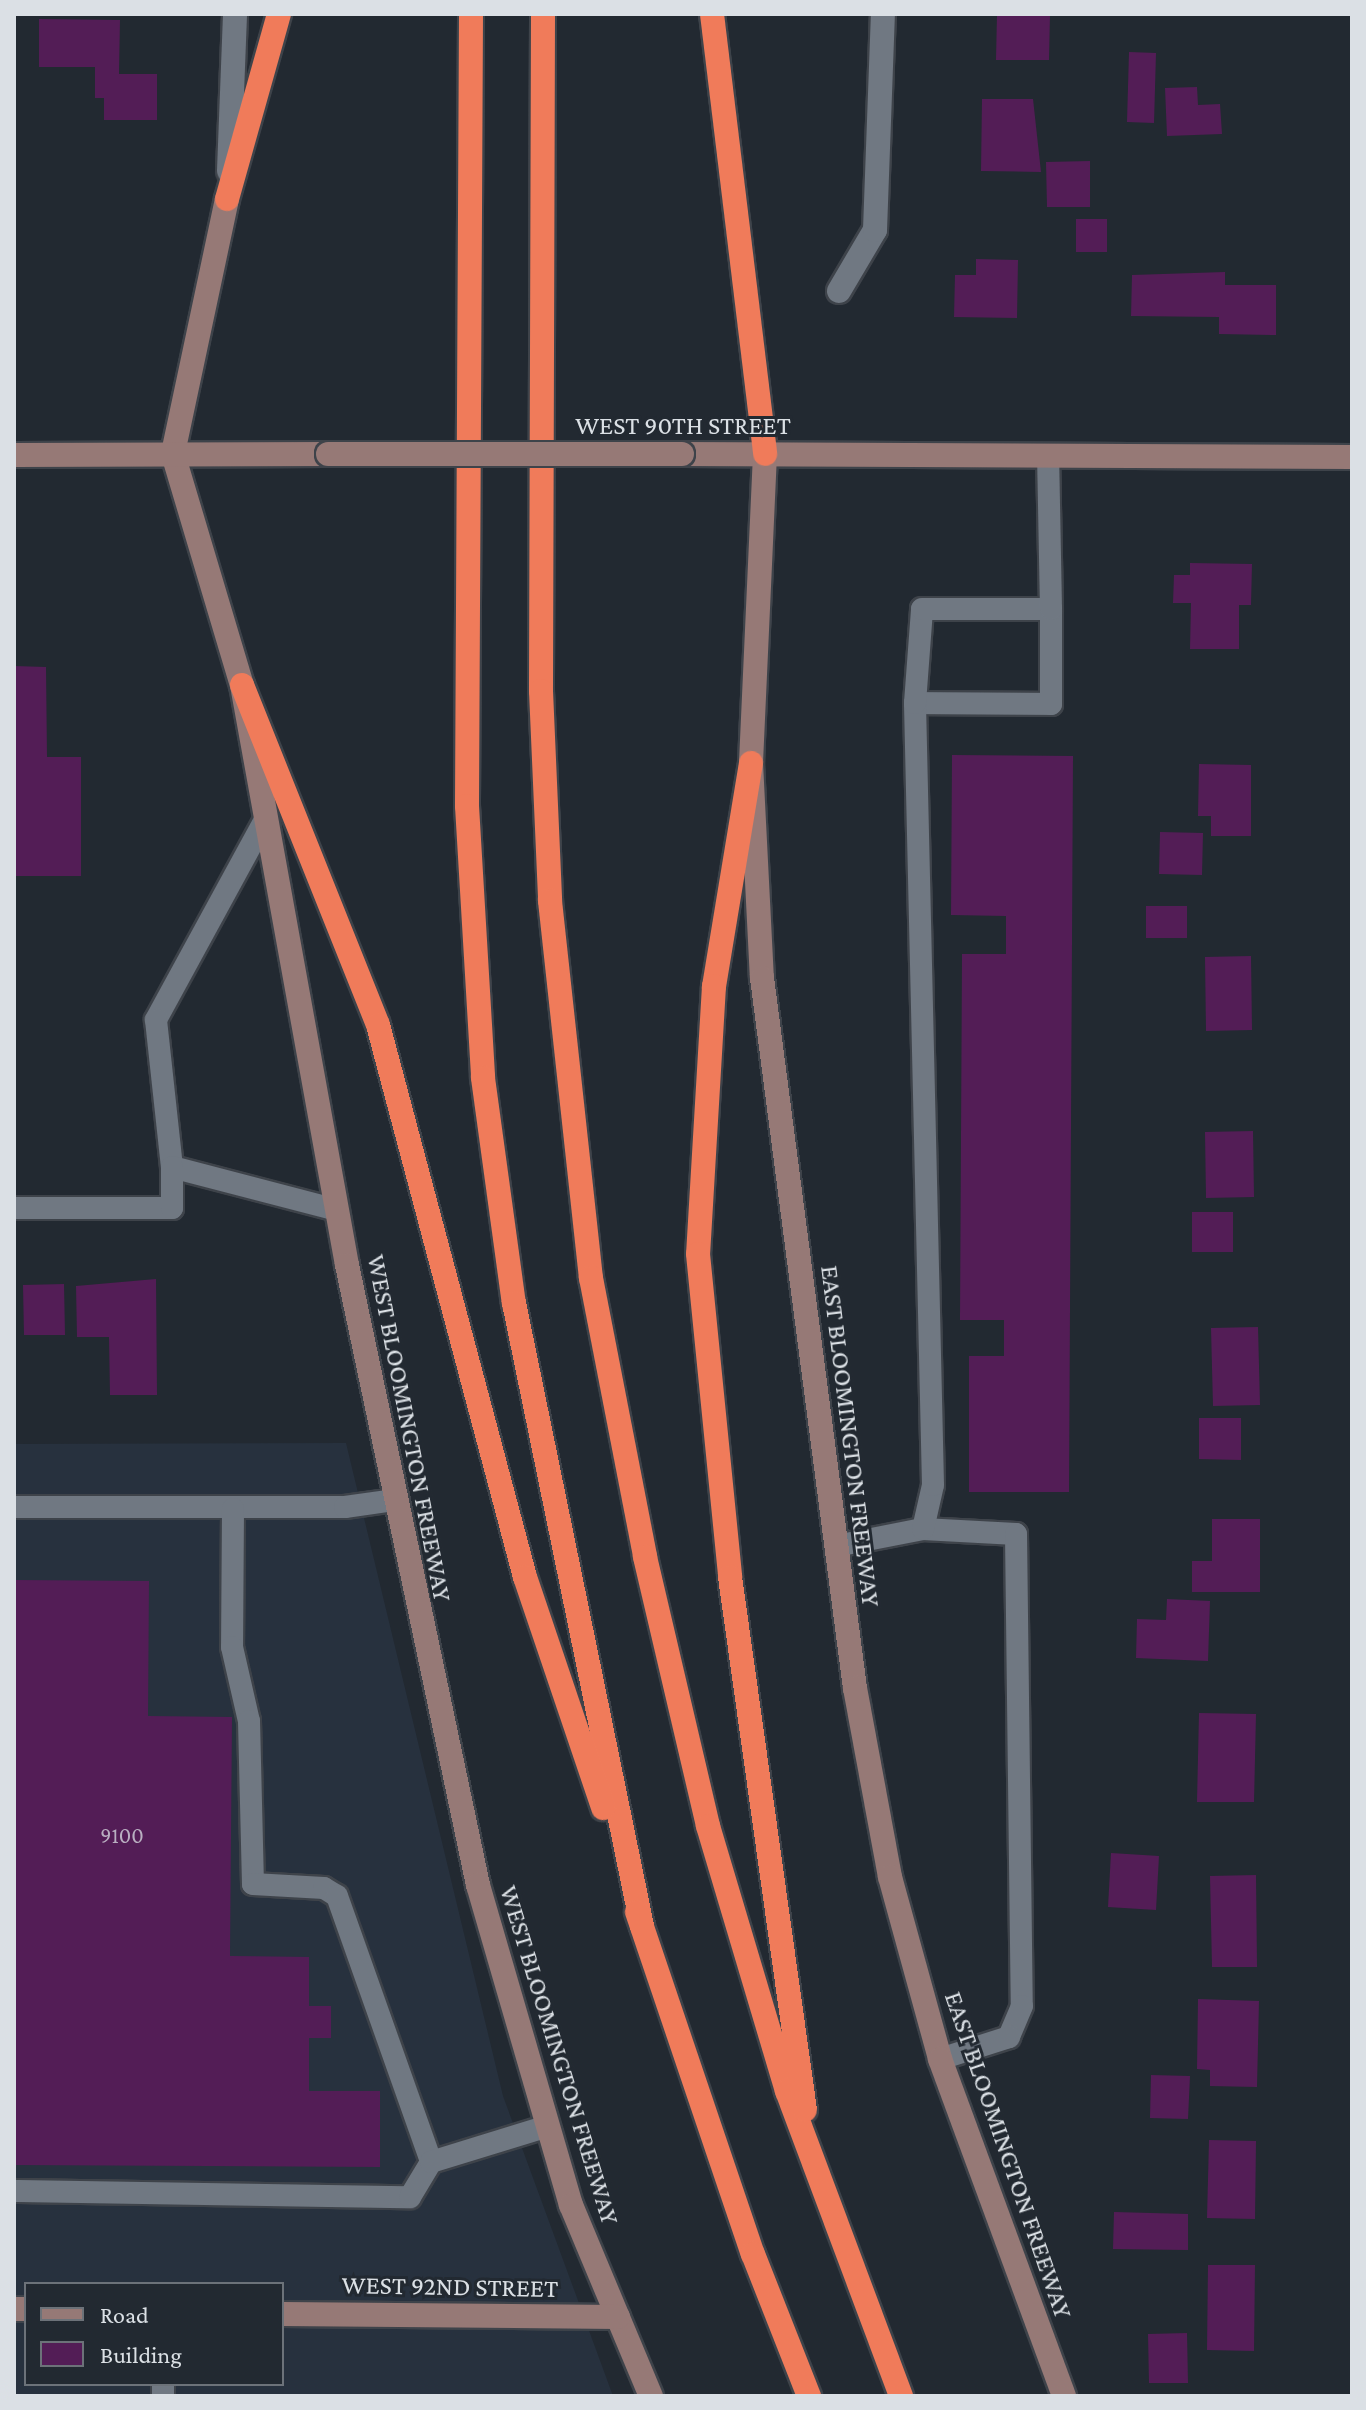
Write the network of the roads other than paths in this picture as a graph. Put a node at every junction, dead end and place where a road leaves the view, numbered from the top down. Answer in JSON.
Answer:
{"nodes":[{"id":1,"x":235,"y":14,"type":"edge"},
{"id":2,"x":279,"y":14,"type":"edge"},
{"id":3,"x":471,"y":14,"type":"edge"},
{"id":4,"x":543,"y":14,"type":"edge"},
{"id":5,"x":712,"y":14,"type":"edge"},
{"id":6,"x":883,"y":14,"type":"edge"},
{"id":7,"x":227,"y":199,"type":"junction"},
{"id":8,"x":839,"y":291,"type":"dead end"},
{"id":9,"x":173,"y":454,"type":"junction"},
{"id":10,"x":765,"y":454,"type":"junction"},
{"id":11,"x":14,"y":455,"type":"edge"},
{"id":12,"x":1048,"y":456,"type":"junction"},
{"id":13,"x":1352,"y":457,"type":"edge"},
{"id":14,"x":1051,"y":609,"type":"junction"},
{"id":15,"x":242,"y":685,"type":"junction"},
{"id":16,"x":915,"y":703,"type":"junction"},
{"id":17,"x":751,"y":763,"type":"junction"},
{"id":18,"x":266,"y":818,"type":"junction"},
{"id":19,"x":172,"y":1167,"type":"junction"},
{"id":20,"x":14,"y":1208,"type":"edge"},
{"id":21,"x":337,"y":1210,"type":"junction"},
{"id":22,"x":394,"y":1500,"type":"junction"},
{"id":23,"x":14,"y":1507,"type":"edge"},
{"id":24,"x":233,"y":1509,"type":"junction"},
{"id":25,"x":923,"y":1529,"type":"junction"},
{"id":26,"x":836,"y":1546,"type":"junction"},
{"id":27,"x":642,"y":1926,"type":"junction"},
{"id":28,"x":940,"y":2059,"type":"junction"},
{"id":29,"x":548,"y":2126,"type":"junction"},
{"id":30,"x":812,"y":2160,"type":"junction"},
{"id":31,"x":431,"y":2162,"type":"junction"},
{"id":32,"x":14,"y":2191,"type":"edge"},
{"id":33,"x":284,"y":2314,"type":"edge"},
{"id":34,"x":618,"y":2317,"type":"junction"},
{"id":35,"x":651,"y":2396,"type":"edge"},
{"id":36,"x":809,"y":2396,"type":"edge"},
{"id":37,"x":901,"y":2396,"type":"edge"},
{"id":38,"x":1064,"y":2396,"type":"edge"}],
"edges":[{"from":1,"to":7,"type":"street"},
{"from":2,"to":7,"type":"highway"},
{"from":3,"to":27,"type":"highway"},
{"from":4,"to":30,"type":"highway"},
{"from":5,"to":10,"type":"highway"},
{"from":6,"to":8,"type":"street"},
{"from":7,"to":9,"type":"street"},
{"from":9,"to":10,"type":"street","name":"WEST 90TH STREET","bridge":true},
{"from":9,"to":11,"type":"street","name":"WEST 90TH STREET"},
{"from":9,"to":15,"type":"street","name":"WEST BLOOMINGTON FREEWAY"},
{"from":10,"to":12,"type":"street","name":"WEST 90TH STREET"},
{"from":10,"to":17,"type":"street","name":"EAST BLOOMINGTON FREEWAY"},
{"from":12,"to":13,"type":"street","name":"WEST 90TH STREET"},
{"from":12,"to":14,"type":"lane"},
{"from":14,"to":16,"type":"lane"},
{"from":14,"to":16,"type":"lane"},
{"from":15,"to":18,"type":"street","name":"WEST BLOOMINGTON FREEWAY"},
{"from":15,"to":27,"type":"highway"},
{"from":16,"to":25,"type":"lane"},
{"from":17,"to":26,"type":"street","name":"EAST BLOOMINGTON FREEWAY"},
{"from":17,"to":30,"type":"highway"},
{"from":18,"to":19,"type":"lane"},
{"from":18,"to":21,"type":"street","name":"WEST BLOOMINGTON FREEWAY"},
{"from":19,"to":20,"type":"lane"},
{"from":19,"to":21,"type":"lane"},
{"from":21,"to":22,"type":"street","name":"WEST BLOOMINGTON FREEWAY"},
{"from":22,"to":24,"type":"lane"},
{"from":22,"to":29,"type":"street","name":"WEST BLOOMINGTON FREEWAY"},
{"from":23,"to":24,"type":"lane"},
{"from":24,"to":31,"type":"lane"},
{"from":25,"to":26,"type":"lane"},
{"from":25,"to":28,"type":"lane"},
{"from":26,"to":28,"type":"street","name":"EAST BLOOMINGTON FREEWAY"},
{"from":27,"to":36,"type":"highway"},
{"from":28,"to":38,"type":"street","name":"EAST BLOOMINGTON FREEWAY"},
{"from":29,"to":31,"type":"lane"},
{"from":29,"to":34,"type":"street","name":"WEST BLOOMINGTON FREEWAY"},
{"from":30,"to":37,"type":"highway"},
{"from":31,"to":32,"type":"lane"},
{"from":33,"to":34,"type":"street","name":"WEST 92ND STREET"},
{"from":34,"to":35,"type":"street","name":"WEST BLOOMINGTON FREEWAY"}]}
